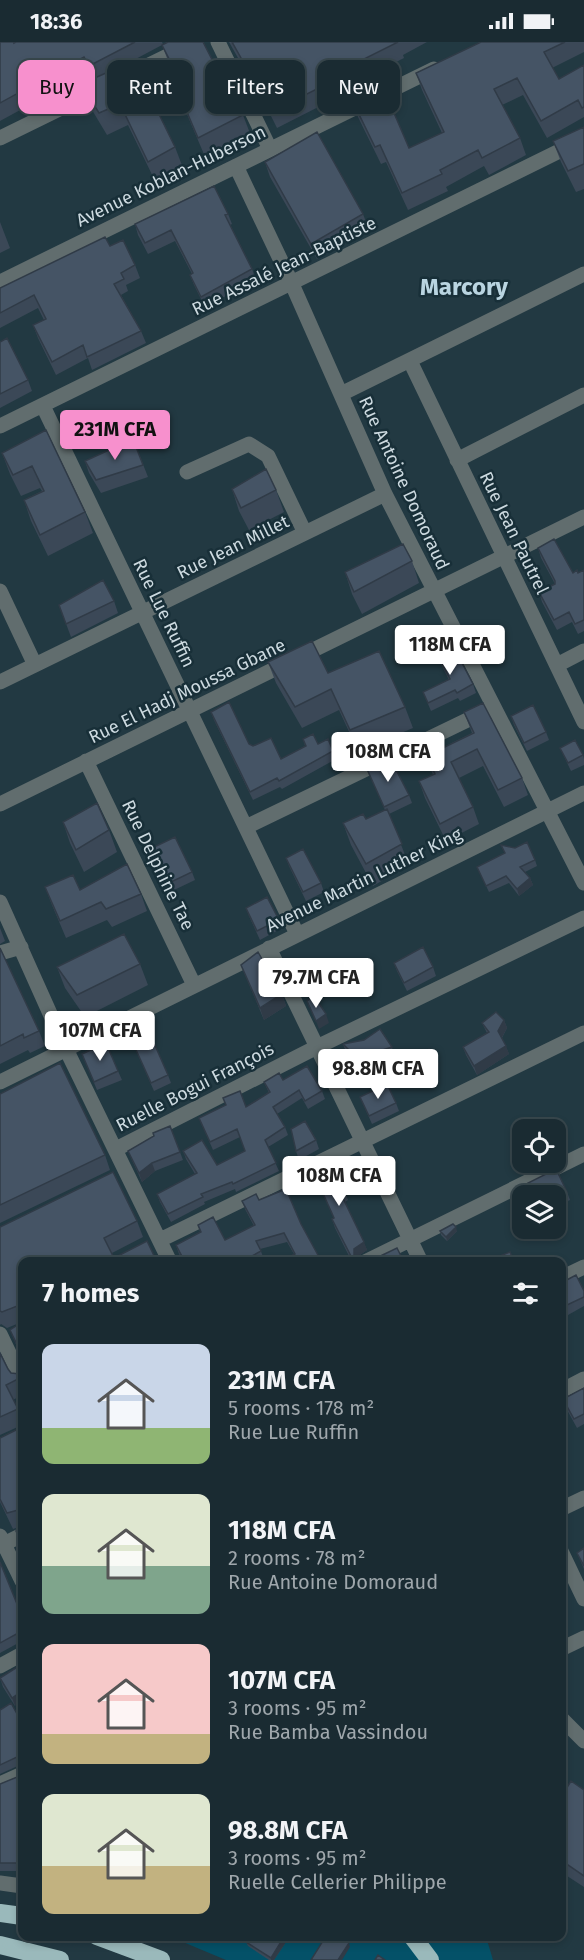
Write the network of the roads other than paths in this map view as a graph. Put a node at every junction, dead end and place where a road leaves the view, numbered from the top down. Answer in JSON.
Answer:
{"nodes":[{"id":1,"x":196,"y":42,"type":"edge"},
{"id":2,"x":218,"y":42,"type":"edge"},
{"id":3,"x":446,"y":62,"type":"edge"},
{"id":4,"x":0,"y":138,"type":"edge"},
{"id":5,"x":584,"y":139,"type":"edge"},
{"id":6,"x":270,"y":149,"type":"junction"},
{"id":7,"x":236,"y":166,"type":"junction"},
{"id":8,"x":584,"y":274,"type":"edge"},
{"id":9,"x":0,"y":282,"type":"edge"},
{"id":10,"x":292,"y":284,"type":"junction"},
{"id":11,"x":410,"y":361,"type":"junction"},
{"id":12,"x":341,"y":394,"type":"junction"},
{"id":13,"x":584,"y":395,"type":"edge"},
{"id":14,"x":43,"y":406,"type":"junction"},
{"id":15,"x":0,"y":426,"type":"edge"},
{"id":16,"x":457,"y":460,"type":"junction"},
{"id":17,"x":187,"y":472,"type":"dead end"},
{"id":18,"x":385,"y":494,"type":"junction"},
{"id":19,"x":584,"y":517,"type":"edge"},
{"id":20,"x":304,"y":533,"type":"junction"},
{"id":21,"x":505,"y":557,"type":"junction"},
{"id":22,"x":0,"y":591,"type":"edge"},
{"id":23,"x":433,"y":592,"type":"junction"},
{"id":24,"x":142,"y":612,"type":"junction"},
{"id":25,"x":584,"y":651,"type":"edge"},
{"id":26,"x":36,"y":664,"type":"junction"},
{"id":27,"x":556,"y":665,"type":"junction"},
{"id":28,"x":0,"y":682,"type":"edge"},
{"id":29,"x":494,"y":706,"type":"junction"},
{"id":30,"x":190,"y":711,"type":"junction"},
{"id":31,"x":584,"y":723,"type":"edge"},
{"id":32,"x":86,"y":762,"type":"junction"},
{"id":33,"x":584,"y":793,"type":"edge"},
{"id":34,"x":0,"y":804,"type":"edge"},
{"id":35,"x":546,"y":812,"type":"junction"},
{"id":36,"x":246,"y":827,"type":"junction"},
{"id":37,"x":584,"y":883,"type":"edge"},
{"id":38,"x":0,"y":902,"type":"edge"},
{"id":39,"x":584,"y":918,"type":"edge"},
{"id":40,"x":297,"y":934,"type":"junction"},
{"id":41,"x":21,"y":947,"type":"junction"},
{"id":42,"x":269,"y":948,"type":"junction"},
{"id":43,"x":0,"y":953,"type":"edge"},
{"id":44,"x":194,"y":985,"type":"junction"},
{"id":45,"x":584,"y":1033,"type":"edge"},
{"id":46,"x":65,"y":1047,"type":"junction"},
{"id":47,"x":317,"y":1047,"type":"junction"},
{"id":48,"x":0,"y":1082,"type":"edge"},
{"id":49,"x":363,"y":1140,"type":"junction"},
{"id":50,"x":116,"y":1149,"type":"junction"},
{"id":51,"x":584,"y":1154,"type":"edge"},
{"id":52,"x":410,"y":1239,"type":"junction"},
{"id":53,"x":160,"y":1240,"type":"junction"},
{"id":54,"x":166,"y":1257,"type":"edge"},
{"id":55,"x":375,"y":1257,"type":"edge"},
{"id":56,"x":419,"y":1257,"type":"edge"},
{"id":57,"x":584,"y":1267,"type":"edge"},
{"id":58,"x":566,"y":1276,"type":"edge"},
{"id":59,"x":5,"y":1337,"type":"edge"},
{"id":60,"x":18,"y":1370,"type":"edge"},
{"id":61,"x":584,"y":1379,"type":"edge"},
{"id":62,"x":566,"y":1388,"type":"edge"},
{"id":63,"x":584,"y":1497,"type":"edge"},
{"id":64,"x":566,"y":1506,"type":"edge"},
{"id":65,"x":18,"y":1536,"type":"edge"},
{"id":66,"x":1,"y":1542,"type":"edge"},
{"id":67,"x":566,"y":1561,"type":"edge"},
{"id":68,"x":18,"y":1574,"type":"edge"},
{"id":69,"x":584,"y":1599,"type":"edge"},
{"id":70,"x":584,"y":1638,"type":"edge"},
{"id":71,"x":566,"y":1647,"type":"edge"},
{"id":72,"x":18,"y":1656,"type":"edge"},
{"id":73,"x":0,"y":1665,"type":"edge"},
{"id":74,"x":566,"y":1723,"type":"edge"},
{"id":75,"x":584,"y":1741,"type":"edge"},
{"id":76,"x":18,"y":1776,"type":"edge"},
{"id":77,"x":0,"y":1784,"type":"edge"},
{"id":78,"x":0,"y":1883,"type":"edge"},
{"id":79,"x":18,"y":1885,"type":"edge"},
{"id":80,"x":0,"y":1913,"type":"edge"},
{"id":81,"x":18,"y":1915,"type":"edge"},
{"id":82,"x":111,"y":1941,"type":"edge"},
{"id":83,"x":416,"y":1941,"type":"edge"},
{"id":84,"x":0,"y":1945,"type":"edge"},
{"id":85,"x":60,"y":1960,"type":"edge"},
{"id":86,"x":162,"y":1960,"type":"edge"},
{"id":87,"x":430,"y":1960,"type":"edge"}],
"edges":[{"from":1,"to":4,"type":"street"},
{"from":2,"to":6,"type":"street"},
{"from":3,"to":6,"type":"street","name":"Avenue Koblan-Huberson"},
{"from":5,"to":10,"type":"street","name":"Rue Assalé Jean-Baptiste"},
{"from":6,"to":7,"type":"street","name":"Avenue Koblan-Huberson"},
{"from":7,"to":9,"type":"street","name":"Avenue Koblan-Huberson"},
{"from":7,"to":10,"type":"street","name":"Rue Antoine Domoraud"},
{"from":8,"to":11,"type":"street"},
{"from":10,"to":12,"type":"street","name":"Rue Antoine Domoraud"},
{"from":10,"to":14,"type":"street","name":"Rue Assalé Jean-Baptiste"},
{"from":11,"to":12,"type":"street"},
{"from":11,"to":16,"type":"street","name":"Rue Jean Pautrel"},
{"from":12,"to":18,"type":"street","name":"Rue Antoine Domoraud"},
{"from":13,"to":16,"type":"street"},
{"from":14,"to":15,"type":"street","name":"Rue Assalé Jean-Baptiste"},
{"from":14,"to":24,"type":"street","name":"Rue Lue Ruffin"},
{"from":16,"to":21,"type":"street","name":"Rue Jean Pautrel"},
{"from":17,"to":20,"type":"street"},
{"from":18,"to":20,"type":"street","name":"Rue Jean Millet"},
{"from":18,"to":23,"type":"street","name":"Rue Antoine Domoraud"},
{"from":19,"to":21,"type":"street","name":"Rue El Hadj Moussa Gbane"},
{"from":20,"to":24,"type":"street","name":"Rue Jean Millet"},
{"from":21,"to":23,"type":"street","name":"Rue El Hadj Moussa Gbane"},
{"from":21,"to":27,"type":"street","name":"Rue Jean Pautrel"},
{"from":22,"to":26,"type":"street"},
{"from":23,"to":29,"type":"street","name":"Rue Antoine Domoraud"},
{"from":23,"to":30,"type":"street","name":"Rue El Hadj Moussa Gbane"},
{"from":24,"to":26,"type":"street","name":"Rue Jean Millet"},
{"from":24,"to":30,"type":"street","name":"Rue Lue Ruffin"},
{"from":25,"to":27,"type":"street"},
{"from":26,"to":28,"type":"street","name":"Rue Jean Millet"},
{"from":27,"to":31,"type":"street","name":"Rue Jean Pautrel"},
{"from":29,"to":35,"type":"street","name":"Rue Antoine Domoraud"},
{"from":29,"to":36,"type":"street"},
{"from":30,"to":32,"type":"street","name":"Rue El Hadj Moussa Gbane"},
{"from":30,"to":36,"type":"street","name":"Rue Lue Ruffin"},
{"from":32,"to":34,"type":"street","name":"Rue El Hadj Moussa Gbane"},
{"from":32,"to":44,"type":"street","name":"Rue Delphine Tae"},
{"from":33,"to":35,"type":"street","name":"Avenue Martin Luther King"},
{"from":35,"to":37,"type":"street","name":"Rue Antoine Domoraud"},
{"from":35,"to":40,"type":"street","name":"Avenue Martin Luther King"},
{"from":36,"to":40,"type":"street","name":"Rue Lue Ruffin"},
{"from":38,"to":41,"type":"street"},
{"from":39,"to":47,"type":"street","name":"Ruelle Bogui François"},
{"from":40,"to":42,"type":"street","name":"Avenue Martin Luther King"},
{"from":41,"to":43,"type":"street"},
{"from":41,"to":46,"type":"street"},
{"from":42,"to":44,"type":"street","name":"Avenue Martin Luther King"},
{"from":42,"to":47,"type":"street"},
{"from":44,"to":46,"type":"street","name":"Avenue Martin Luther King"},
{"from":45,"to":49,"type":"street"},
{"from":46,"to":48,"type":"street","name":"Avenue Martin Luther King"},
{"from":46,"to":50,"type":"street"},
{"from":47,"to":49,"type":"street"},
{"from":47,"to":50,"type":"street","name":"Ruelle Bogui François"},
{"from":49,"to":52,"type":"street"},
{"from":49,"to":53,"type":"street"},
{"from":50,"to":53,"type":"street"},
{"from":51,"to":52,"type":"street"},
{"from":52,"to":55,"type":"street"},
{"from":52,"to":56,"type":"street"},
{"from":53,"to":54,"type":"street"},
{"from":57,"to":58,"type":"street"},
{"from":59,"to":60,"type":"street"},
{"from":61,"to":62,"type":"street"},
{"from":63,"to":64,"type":"street"},
{"from":65,"to":66,"type":"street"},
{"from":66,"to":68,"type":"street"},
{"from":67,"to":69,"type":"street"},
{"from":70,"to":71,"type":"street"},
{"from":72,"to":73,"type":"street"},
{"from":74,"to":75,"type":"street"},
{"from":76,"to":77,"type":"street"},
{"from":78,"to":79,"type":"street"},
{"from":80,"to":81,"type":"highway"},
{"from":82,"to":86,"type":"highway"},
{"from":83,"to":87,"type":"highway"},
{"from":84,"to":85,"type":"highway"}]}
